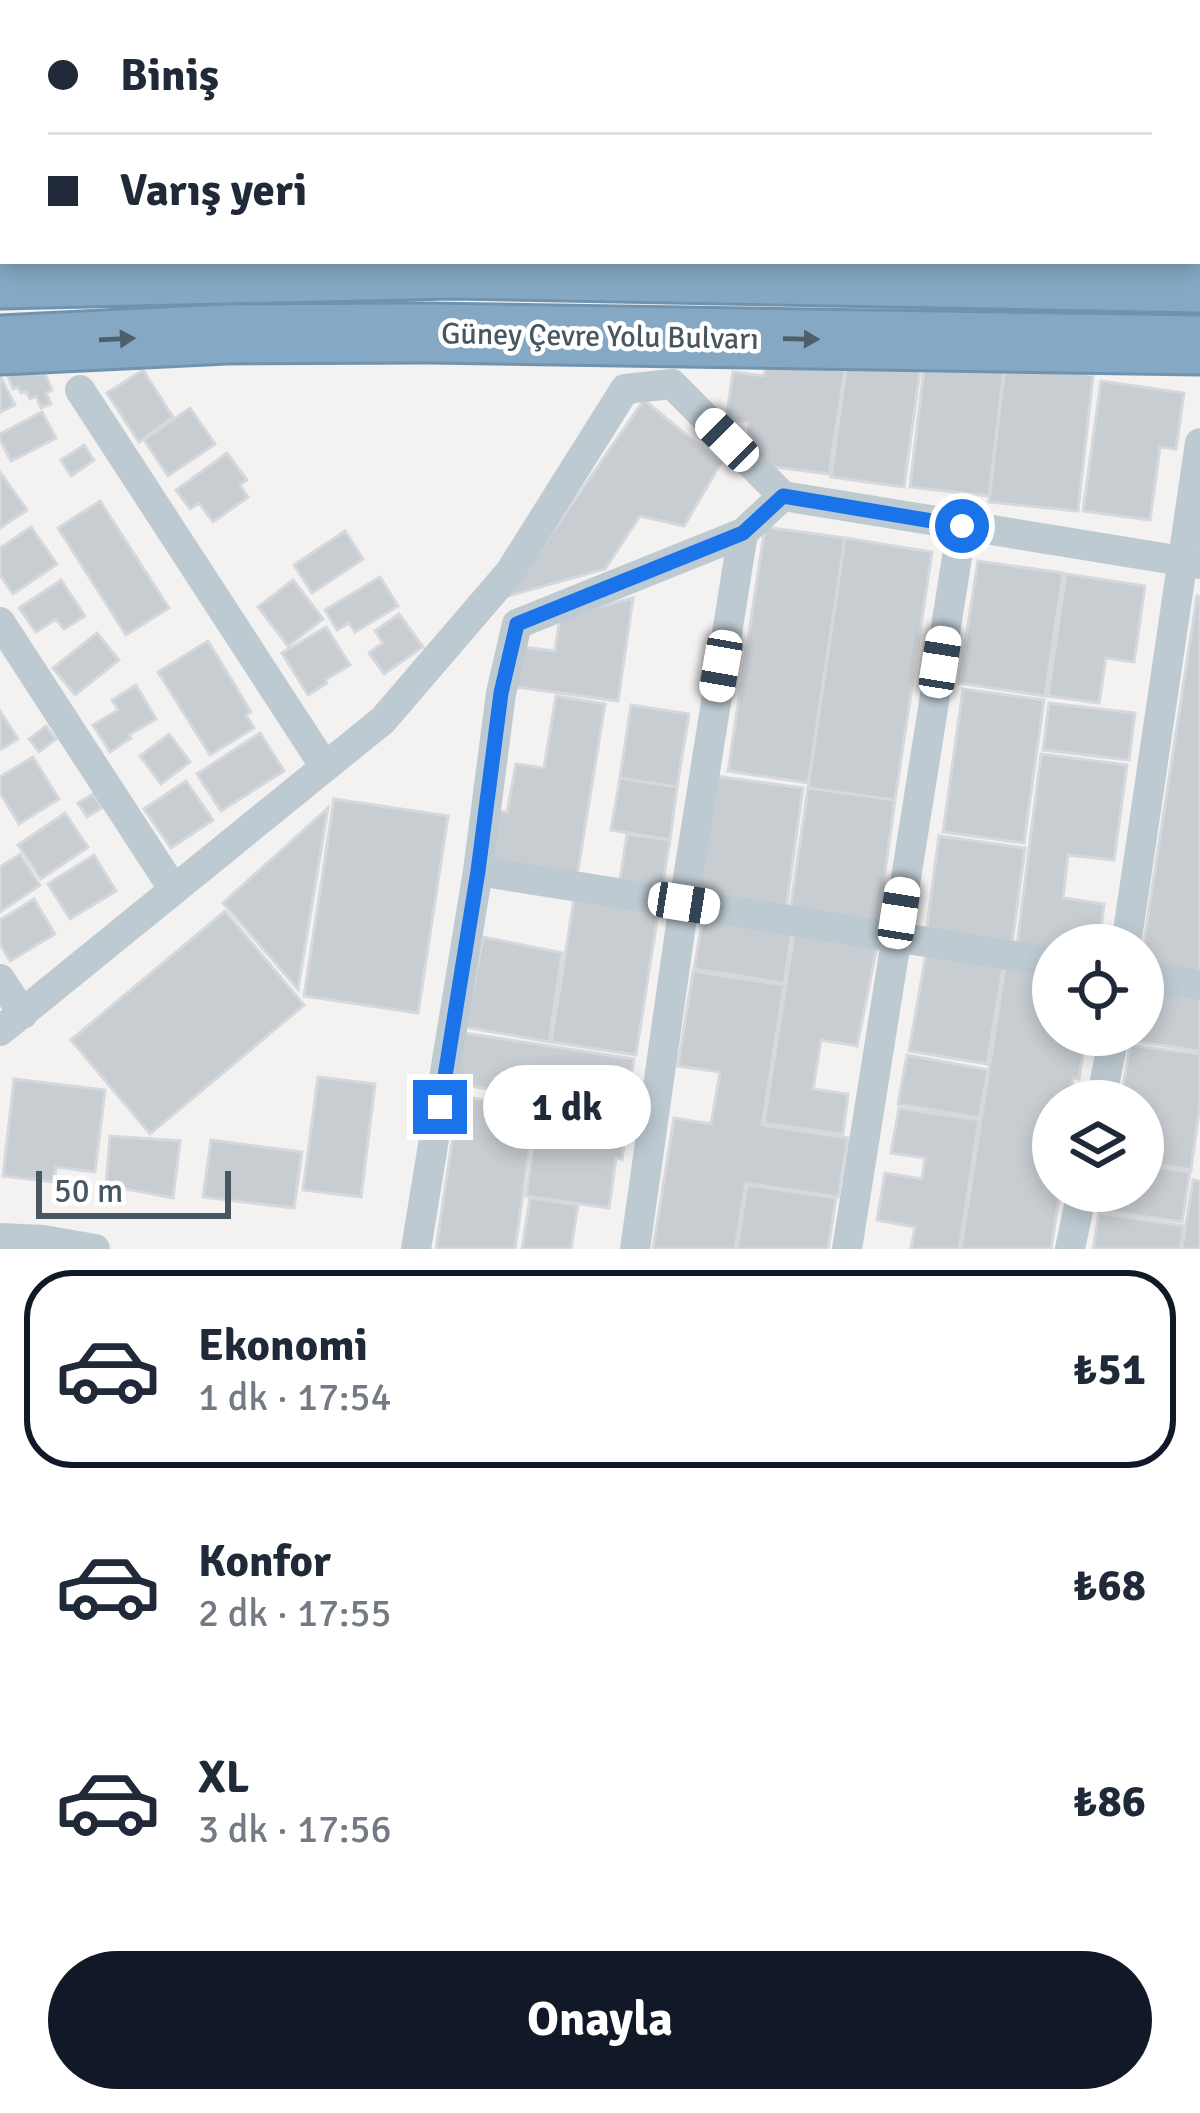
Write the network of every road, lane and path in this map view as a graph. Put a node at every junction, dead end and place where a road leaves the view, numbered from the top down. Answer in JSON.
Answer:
{"nodes":[{"id":1,"x":0,"y":278,"type":"edge"},
{"id":2,"x":1200,"y":283,"type":"edge"},
{"id":3,"x":0,"y":345,"type":"edge"},
{"id":4,"x":1200,"y":345,"type":"edge"},
{"id":5,"x":80,"y":390,"type":"dead end"},
{"id":6,"x":1200,"y":443,"type":"edge"},
{"id":7,"x":783,"y":496,"type":"junction"},
{"id":8,"x":962,"y":526,"type":"junction"},
{"id":9,"x":743,"y":533,"type":"junction"},
{"id":10,"x":1192,"y":562,"type":"edge"},
{"id":11,"x":0,"y":622,"type":"edge"},
{"id":12,"x":325,"y":767,"type":"junction"},
{"id":13,"x":478,"y":871,"type":"junction"},
{"id":14,"x":174,"y":890,"type":"junction"},
{"id":15,"x":684,"y":903,"type":"junction"},
{"id":16,"x":1129,"y":924,"type":"edge"},
{"id":17,"x":895,"y":938,"type":"junction"},
{"id":18,"x":1032,"y":959,"type":"edge"},
{"id":19,"x":0,"y":980,"type":"edge"},
{"id":20,"x":1164,"y":980,"type":"edge"},
{"id":21,"x":1200,"y":986,"type":"edge"},
{"id":22,"x":12,"y":1022,"type":"edge"},
{"id":23,"x":1078,"y":1212,"type":"edge"},
{"id":24,"x":0,"y":1238,"type":"edge"},
{"id":25,"x":42,"y":1245,"type":"edge"},
{"id":26,"x":95,"y":1249,"type":"edge"},
{"id":27,"x":416,"y":1249,"type":"edge"},
{"id":28,"x":635,"y":1249,"type":"edge"},
{"id":29,"x":847,"y":1249,"type":"edge"},
{"id":30,"x":1070,"y":1249,"type":"edge"}],
"edges":[{"from":1,"to":2,"type":"highway"},
{"from":3,"to":4,"type":"highway","name":"Güney Çevre Yolu Bulvarı","one_way":true},
{"from":5,"to":12,"type":"street"},
{"from":6,"to":10,"type":"street"},
{"from":7,"to":8,"type":"street"},
{"from":7,"to":9,"type":"street"},
{"from":7,"to":12,"type":"street"},
{"from":8,"to":10,"type":"street"},
{"from":8,"to":17,"type":"street"},
{"from":9,"to":13,"type":"street"},
{"from":9,"to":15,"type":"street"},
{"from":10,"to":16,"type":"street"},
{"from":11,"to":14,"type":"street"},
{"from":12,"to":14,"type":"street"},
{"from":13,"to":15,"type":"street"},
{"from":13,"to":27,"type":"street"},
{"from":14,"to":22,"type":"street"},
{"from":15,"to":17,"type":"street"},
{"from":15,"to":28,"type":"street"},
{"from":17,"to":18,"type":"street"},
{"from":17,"to":29,"type":"street"},
{"from":19,"to":22,"type":"street"},
{"from":20,"to":21,"type":"street"},
{"from":23,"to":30,"type":"street"},
{"from":24,"to":25,"type":"street"},
{"from":25,"to":26,"type":"street"}]}
